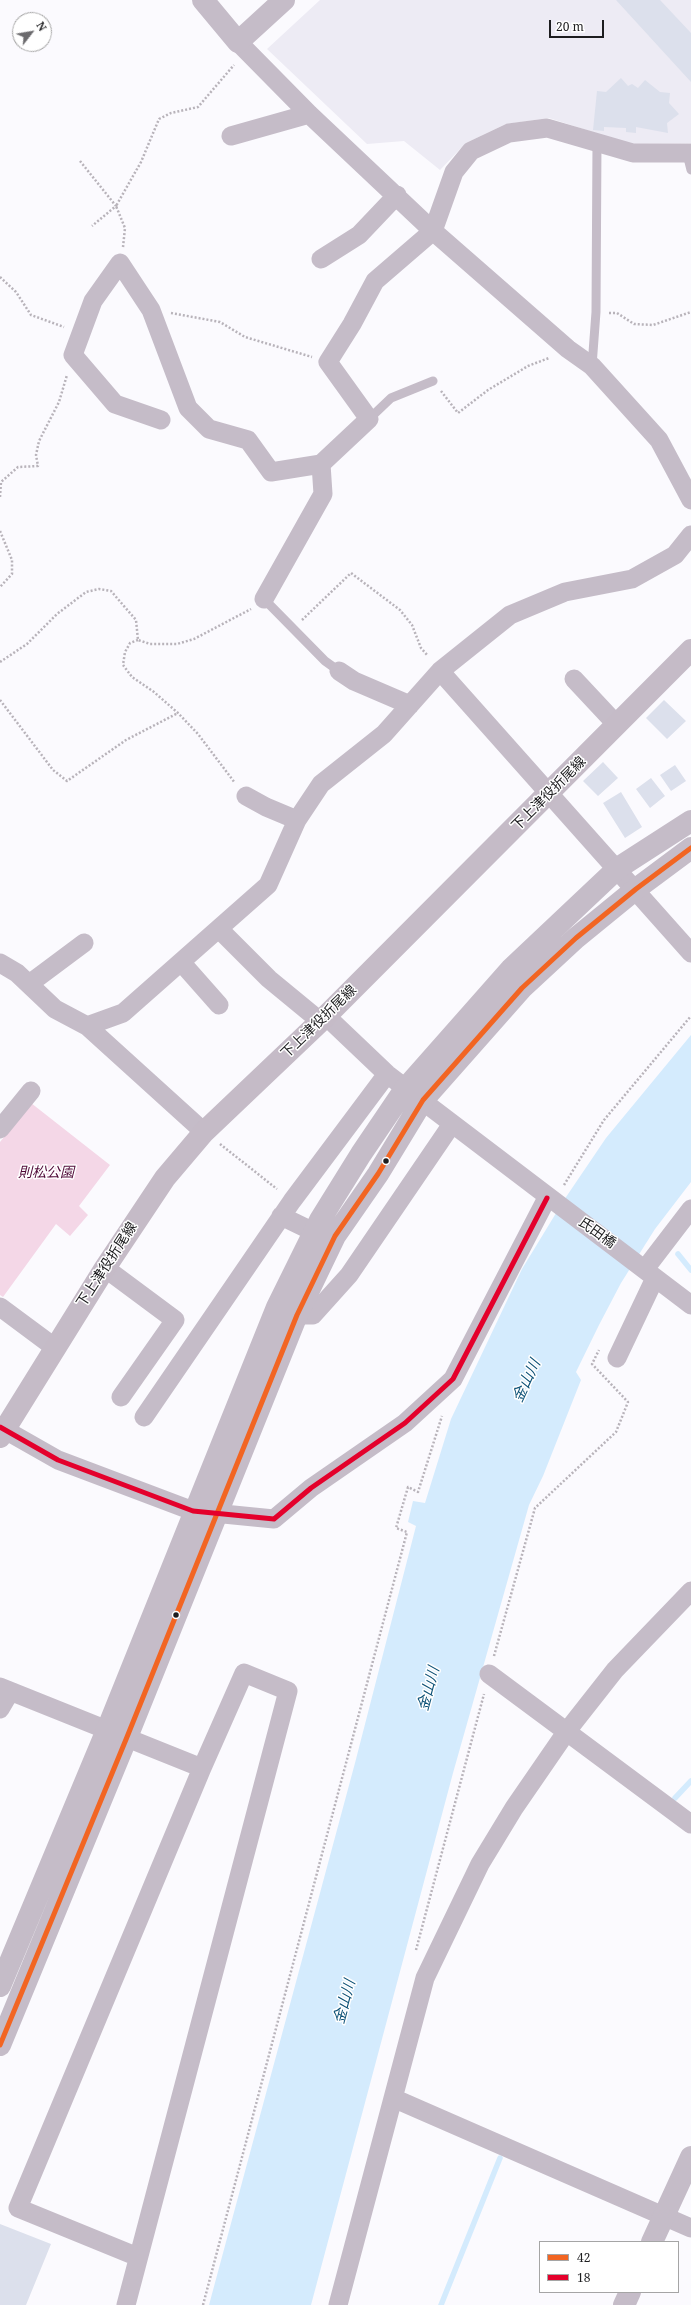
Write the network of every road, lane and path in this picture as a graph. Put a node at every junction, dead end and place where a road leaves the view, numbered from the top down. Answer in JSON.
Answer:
{"nodes":[{"id":1,"x":203,"y":0,"type":"edge"},
{"id":2,"x":284,"y":0,"type":"edge"},
{"id":3,"x":242,"y":46,"type":"junction"},
{"id":4,"x":309,"y":114,"type":"junction"},
{"id":5,"x":231,"y":136,"type":"dead end"},
{"id":6,"x":597,"y":142,"type":"junction"},
{"id":7,"x":690,"y":159,"type":"edge"},
{"id":8,"x":80,"y":161,"type":"dead end"},
{"id":9,"x":397,"y":195,"type":"junction"},
{"id":10,"x":116,"y":206,"type":"junction"},
{"id":11,"x":92,"y":226,"type":"dead end"},
{"id":12,"x":433,"y":231,"type":"junction"},
{"id":13,"x":321,"y":259,"type":"dead end"},
{"id":14,"x":120,"y":263,"type":"junction"},
{"id":15,"x":0,"y":277,"type":"edge"},
{"id":16,"x":151,"y":310,"type":"junction"},
{"id":17,"x":596,"y":312,"type":"junction"},
{"id":18,"x":691,"y":312,"type":"edge"},
{"id":19,"x":82,"y":334,"type":"junction"},
{"id":20,"x":568,"y":349,"type":"junction"},
{"id":21,"x":73,"y":355,"type":"junction"},
{"id":22,"x":328,"y":362,"type":"junction"},
{"id":23,"x":592,"y":366,"type":"junction"},
{"id":24,"x":433,"y":381,"type":"joint"},
{"id":25,"x":369,"y":419,"type":"junction"},
{"id":26,"x":161,"y":420,"type":"dead end"},
{"id":27,"x":321,"y":464,"type":"junction"},
{"id":28,"x":0,"y":497,"type":"edge"},
{"id":29,"x":691,"y":500,"type":"edge"},
{"id":30,"x":0,"y":531,"type":"edge"},
{"id":31,"x":691,"y":535,"type":"edge"},
{"id":32,"x":0,"y":586,"type":"edge"},
{"id":33,"x":264,"y":599,"type":"junction"},
{"id":34,"x":293,"y":629,"type":"junction"},
{"id":35,"x":138,"y":640,"type":"junction"},
{"id":36,"x":421,"y":648,"type":"dead end"},
{"id":37,"x":691,"y":650,"type":"edge"},
{"id":38,"x":0,"y":662,"type":"edge"},
{"id":39,"x":340,"y":671,"type":"joint"},
{"id":40,"x":440,"y":671,"type":"junction"},
{"id":41,"x":574,"y":679,"type":"dead end"},
{"id":42,"x":0,"y":700,"type":"edge"},
{"id":43,"x":410,"y":705,"type":"junction"},
{"id":44,"x":178,"y":712,"type":"junction"},
{"id":45,"x":617,"y":724,"type":"junction"},
{"id":46,"x":548,"y":794,"type":"junction"},
{"id":47,"x":246,"y":796,"type":"joint"},
{"id":48,"x":297,"y":820,"type":"junction"},
{"id":49,"x":691,"y":821,"type":"edge"},
{"id":50,"x":691,"y":848,"type":"edge"},
{"id":51,"x":618,"y":868,"type":"junction"},
{"id":52,"x":636,"y":889,"type":"junction"},
{"id":53,"x":219,"y":929,"type":"junction"},
{"id":54,"x":84,"y":943,"type":"dead end"},
{"id":55,"x":691,"y":953,"type":"edge"},
{"id":56,"x":181,"y":962,"type":"junction"},
{"id":57,"x":0,"y":963,"type":"edge"},
{"id":58,"x":29,"y":984,"type":"junction"},
{"id":59,"x":220,"y":1005,"type":"dead end"},
{"id":60,"x":691,"y":1016,"type":"edge"},
{"id":61,"x":323,"y":1019,"type":"junction"},
{"id":62,"x":88,"y":1026,"type":"junction"},
{"id":63,"x":387,"y":1074,"type":"junction"},
{"id":64,"x":31,"y":1091,"type":"dead end"},
{"id":65,"x":414,"y":1095,"type":"junction"},
{"id":66,"x":452,"y":1124,"type":"junction"},
{"id":67,"x":0,"y":1130,"type":"edge"},
{"id":68,"x":209,"y":1136,"type":"junction"},
{"id":69,"x":550,"y":1199,"type":"junction"},
{"id":70,"x":287,"y":1208,"type":"junction"},
{"id":71,"x":691,"y":1209,"type":"edge"},
{"id":72,"x":314,"y":1232,"type":"junction"},
{"id":73,"x":105,"y":1268,"type":"junction"},
{"id":74,"x":647,"y":1271,"type":"junction"},
{"id":75,"x":691,"y":1305,"type":"edge"},
{"id":76,"x":0,"y":1307,"type":"edge"},
{"id":77,"x":297,"y":1315,"type":"junction"},
{"id":78,"x":602,"y":1344,"type":"dead end"},
{"id":79,"x":54,"y":1347,"type":"junction"},
{"id":80,"x":617,"y":1358,"type":"dead end"},
{"id":81,"x":121,"y":1397,"type":"dead end"},
{"id":82,"x":444,"y":1409,"type":"dead end"},
{"id":83,"x":144,"y":1417,"type":"dead end"},
{"id":84,"x":1,"y":1431,"type":"edge"},
{"id":85,"x":194,"y":1511,"type":"junction"},
{"id":86,"x":217,"y":1513,"type":"junction"},
{"id":87,"x":691,"y":1591,"type":"edge"},
{"id":88,"x":489,"y":1674,"type":"joint"},
{"id":89,"x":5,"y":1689,"type":"edge"},
{"id":90,"x":0,"y":1709,"type":"edge"},
{"id":91,"x":107,"y":1730,"type":"junction"},
{"id":92,"x":567,"y":1731,"type":"junction"},
{"id":93,"x":128,"y":1737,"type":"junction"},
{"id":94,"x":202,"y":1768,"type":"junction"},
{"id":95,"x":691,"y":1824,"type":"edge"},
{"id":96,"x":0,"y":1986,"type":"edge"},
{"id":97,"x":0,"y":2045,"type":"edge"},
{"id":98,"x":393,"y":2098,"type":"junction"},
{"id":99,"x":691,"y":2157,"type":"edge"},
{"id":100,"x":663,"y":2217,"type":"junction"},
{"id":101,"x":691,"y":2228,"type":"edge"},
{"id":102,"x":652,"y":2241,"type":"edge"},
{"id":103,"x":138,"y":2257,"type":"junction"},
{"id":104,"x":630,"y":2293,"type":"edge"},
{"id":105,"x":126,"y":2305,"type":"edge"},
{"id":106,"x":203,"y":2305,"type":"edge"},
{"id":107,"x":338,"y":2305,"type":"edge"},
{"id":108,"x":624,"y":2305,"type":"edge"}],
"edges":[{"from":1,"to":3,"type":"street"},
{"from":2,"to":3,"type":"street"},
{"from":3,"to":4,"type":"street"},
{"from":3,"to":10,"type":"path"},
{"from":4,"to":5,"type":"street"},
{"from":4,"to":9,"type":"street"},
{"from":6,"to":7,"type":"street"},
{"from":6,"to":12,"type":"street"},
{"from":6,"to":17,"type":"lane"},
{"from":8,"to":10,"type":"path"},
{"from":9,"to":12,"type":"street"},
{"from":9,"to":13,"type":"street"},
{"from":10,"to":11,"type":"path"},
{"from":10,"to":14,"type":"path"},
{"from":12,"to":20,"type":"street"},
{"from":12,"to":22,"type":"street"},
{"from":14,"to":16,"type":"street"},
{"from":14,"to":19,"type":"street"},
{"from":15,"to":19,"type":"path"},
{"from":16,"to":22,"type":"path"},
{"from":16,"to":27,"type":"street"},
{"from":17,"to":18,"type":"path"},
{"from":17,"to":23,"type":"lane"},
{"from":19,"to":21,"type":"street"},
{"from":20,"to":23,"type":"street"},
{"from":20,"to":24,"type":"path"},
{"from":21,"to":26,"type":"street"},
{"from":21,"to":28,"type":"path"},
{"from":22,"to":25,"type":"street"},
{"from":23,"to":29,"type":"street"},
{"from":24,"to":25,"type":"lane"},
{"from":25,"to":27,"type":"street"},
{"from":27,"to":33,"type":"street"},
{"from":30,"to":32,"type":"path"},
{"from":31,"to":40,"type":"street"},
{"from":33,"to":34,"type":"lane"},
{"from":33,"to":35,"type":"path"},
{"from":34,"to":36,"type":"path"},
{"from":34,"to":39,"type":"lane"},
{"from":35,"to":38,"type":"path"},
{"from":35,"to":44,"type":"path"},
{"from":37,"to":45,"type":"main road","name":"下上津役折尾線"},
{"from":39,"to":43,"type":"street"},
{"from":40,"to":43,"type":"street"},
{"from":40,"to":46,"type":"street"},
{"from":41,"to":45,"type":"street"},
{"from":42,"to":44,"type":"path"},
{"from":43,"to":48,"type":"street"},
{"from":44,"to":47,"type":"path"},
{"from":45,"to":46,"type":"main road","name":"下上津役折尾線"},
{"from":46,"to":51,"type":"street"},
{"from":46,"to":61,"type":"main road","name":"下上津役折尾線"},
{"from":47,"to":48,"type":"street"},
{"from":48,"to":53,"type":"street"},
{"from":49,"to":51,"type":"street"},
{"from":50,"to":52,"type":"street"},
{"from":51,"to":52,"type":"street"},
{"from":51,"to":65,"type":"street"},
{"from":52,"to":55,"type":"street"},
{"from":52,"to":65,"type":"street"},
{"from":53,"to":56,"type":"street"},
{"from":53,"to":61,"type":"street","name":"氏田橋"},
{"from":54,"to":58,"type":"street"},
{"from":56,"to":59,"type":"street"},
{"from":56,"to":62,"type":"street"},
{"from":57,"to":58,"type":"street"},
{"from":58,"to":62,"type":"street"},
{"from":60,"to":69,"type":"path"},
{"from":61,"to":63,"type":"street","name":"氏田橋"},
{"from":61,"to":68,"type":"main road","name":"下上津役折尾線"},
{"from":62,"to":68,"type":"street"},
{"from":63,"to":65,"type":"street","name":"氏田橋"},
{"from":63,"to":70,"type":"street"},
{"from":64,"to":67,"type":"street"},
{"from":65,"to":66,"type":"street","name":"氏田橋"},
{"from":65,"to":72,"type":"street"},
{"from":65,"to":77,"type":"street"},
{"from":66,"to":69,"type":"street","name":"氏田橋"},
{"from":66,"to":77,"type":"street"},
{"from":68,"to":70,"type":"path"},
{"from":68,"to":73,"type":"main road","name":"下上津役折尾線"},
{"from":69,"to":74,"type":"street","name":"氏田橋"},
{"from":69,"to":86,"type":"street"},
{"from":70,"to":72,"type":"street"},
{"from":70,"to":83,"type":"street"},
{"from":71,"to":74,"type":"street"},
{"from":72,"to":85,"type":"street"},
{"from":73,"to":79,"type":"main road","name":"下上津役折尾線"},
{"from":73,"to":81,"type":"street"},
{"from":74,"to":75,"type":"street","name":"氏田橋"},
{"from":74,"to":80,"type":"street"},
{"from":76,"to":79,"type":"street"},
{"from":77,"to":86,"type":"street"},
{"from":78,"to":88,"type":"path"},
{"from":79,"to":84,"type":"main road","name":"下上津役折尾線"},
{"from":82,"to":106,"type":"path"},
{"from":84,"to":85,"type":"street"},
{"from":85,"to":86,"type":"street"},
{"from":85,"to":91,"type":"street"},
{"from":86,"to":93,"type":"street"},
{"from":87,"to":92,"type":"street"},
{"from":88,"to":92,"type":"street"},
{"from":89,"to":90,"type":"street"},
{"from":89,"to":91,"type":"street"},
{"from":91,"to":93,"type":"street"},
{"from":91,"to":96,"type":"street"},
{"from":92,"to":95,"type":"street"},
{"from":92,"to":98,"type":"street"},
{"from":93,"to":94,"type":"street"},
{"from":93,"to":97,"type":"street"},
{"from":94,"to":103,"type":"street"},
{"from":94,"to":103,"type":"street"},
{"from":98,"to":100,"type":"street"},
{"from":98,"to":107,"type":"street"},
{"from":99,"to":100,"type":"street"},
{"from":100,"to":101,"type":"street"},
{"from":100,"to":102,"type":"street"},
{"from":103,"to":105,"type":"street"},
{"from":104,"to":108,"type":"street"}]}
